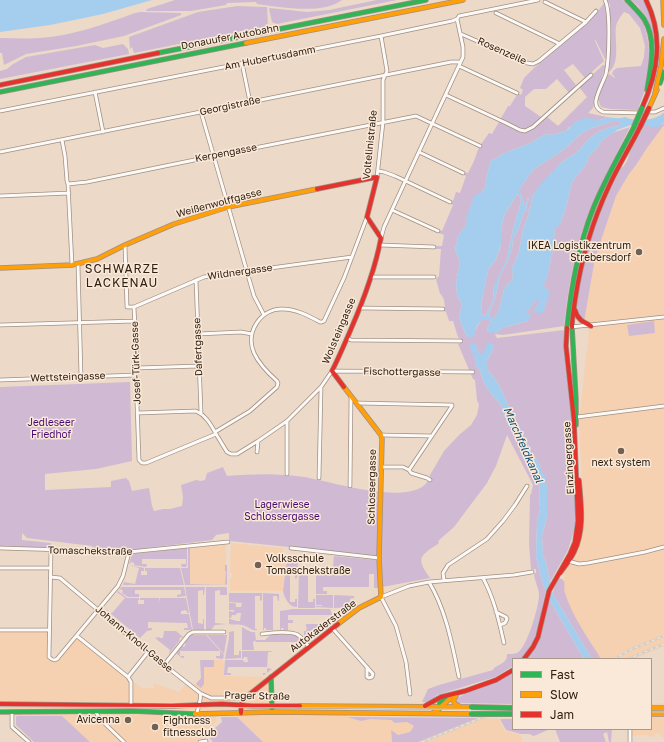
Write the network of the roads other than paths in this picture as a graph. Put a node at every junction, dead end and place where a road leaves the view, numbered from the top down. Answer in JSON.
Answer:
{"nodes":[{"id":1,"x":426,"y":0,"type":"edge"},
{"id":2,"x":463,"y":0,"type":"edge"},
{"id":3,"x":538,"y":0,"type":"edge"},
{"id":4,"x":605,"y":0,"type":"edge"},
{"id":5,"x":627,"y":0,"type":"edge"},
{"id":6,"x":646,"y":0,"type":"edge"},
{"id":7,"x":663,"y":0,"type":"edge"},
{"id":8,"x":545,"y":2,"type":"dead end"},
{"id":9,"x":596,"y":11,"type":"dead end"},
{"id":10,"x":496,"y":13,"type":"dead end"},
{"id":11,"x":457,"y":19,"type":"junction"},
{"id":12,"x":586,"y":22,"type":"junction"},
{"id":13,"x":664,"y":25,"type":"edge"},
{"id":14,"x":461,"y":34,"type":"junction"},
{"id":15,"x":381,"y":36,"type":"junction"},
{"id":16,"x":664,"y":39,"type":"edge"},
{"id":17,"x":560,"y":44,"type":"junction"},
{"id":18,"x":460,"y":62,"type":"junction"},
{"id":19,"x":242,"y":63,"type":"junction"},
{"id":20,"x":459,"y":66,"type":"junction"},
{"id":21,"x":664,"y":72,"type":"edge"},
{"id":22,"x":385,"y":75,"type":"junction"},
{"id":23,"x":591,"y":75,"type":"dead end"},
{"id":24,"x":0,"y":85,"type":"edge"},
{"id":25,"x":0,"y":92,"type":"edge"},
{"id":26,"x":95,"y":92,"type":"junction"},
{"id":27,"x":517,"y":93,"type":"dead end"},
{"id":28,"x":655,"y":93,"type":"junction"},
{"id":29,"x":446,"y":95,"type":"junction"},
{"id":30,"x":646,"y":100,"type":"junction"},
{"id":31,"x":250,"y":102,"type":"junction"},
{"id":32,"x":664,"y":108,"type":"edge"},
{"id":33,"x":0,"y":111,"type":"edge"},
{"id":34,"x":201,"y":112,"type":"junction"},
{"id":35,"x":383,"y":122,"type":"junction"},
{"id":36,"x":432,"y":123,"type":"junction"},
{"id":37,"x":103,"y":132,"type":"junction"},
{"id":38,"x":62,"y":140,"type":"junction"},
{"id":39,"x":480,"y":146,"type":"dead end"},
{"id":40,"x":0,"y":152,"type":"edge"},
{"id":41,"x":419,"y":152,"type":"junction"},
{"id":42,"x":214,"y":156,"type":"junction"},
{"id":43,"x":378,"y":171,"type":"junction"},
{"id":44,"x":462,"y":173,"type":"dead end"},
{"id":45,"x":377,"y":177,"type":"junction"},
{"id":46,"x":405,"y":181,"type":"junction"},
{"id":47,"x":68,"y":184,"type":"junction"},
{"id":48,"x":69,"y":193,"type":"junction"},
{"id":49,"x":0,"y":196,"type":"edge"},
{"id":50,"x":450,"y":202,"type":"dead end"},
{"id":51,"x":228,"y":207,"type":"junction"},
{"id":52,"x":392,"y":210,"type":"junction"},
{"id":53,"x":367,"y":217,"type":"junction"},
{"id":54,"x":438,"y":231,"type":"dead end"},
{"id":55,"x":381,"y":238,"type":"junction"},
{"id":56,"x":125,"y":245,"type":"junction"},
{"id":57,"x":380,"y":245,"type":"junction"},
{"id":58,"x":434,"y":247,"type":"dead end"},
{"id":59,"x":352,"y":257,"type":"junction"},
{"id":60,"x":78,"y":264,"type":"junction"},
{"id":61,"x":72,"y":265,"type":"junction"},
{"id":62,"x":0,"y":268,"type":"edge"},
{"id":63,"x":246,"y":271,"type":"junction"},
{"id":64,"x":372,"y":277,"type":"junction"},
{"id":65,"x":434,"y":277,"type":"dead end"},
{"id":66,"x":196,"y":280,"type":"junction"},
{"id":67,"x":134,"y":307,"type":"junction"},
{"id":68,"x":574,"y":307,"type":"junction"},
{"id":69,"x":360,"y":308,"type":"junction"},
{"id":70,"x":443,"y":309,"type":"dead end"},
{"id":71,"x":264,"y":315,"type":"junction"},
{"id":72,"x":664,"y":317,"type":"edge"},
{"id":73,"x":135,"y":321,"type":"junction"},
{"id":74,"x":79,"y":323,"type":"junction"},
{"id":75,"x":0,"y":325,"type":"edge"},
{"id":76,"x":591,"y":326,"type":"junction"},
{"id":77,"x":570,"y":328,"type":"junction"},
{"id":78,"x":198,"y":334,"type":"junction"},
{"id":79,"x":252,"y":334,"type":"junction"},
{"id":80,"x":347,"y":338,"type":"junction"},
{"id":81,"x":461,"y":341,"type":"dead end"},
{"id":82,"x":199,"y":366,"type":"junction"},
{"id":83,"x":137,"y":368,"type":"junction"},
{"id":84,"x":332,"y":371,"type":"junction"},
{"id":85,"x":473,"y":372,"type":"dead end"},
{"id":86,"x":136,"y":375,"type":"junction"},
{"id":87,"x":81,"y":377,"type":"junction"},
{"id":88,"x":0,"y":380,"type":"edge"},
{"id":89,"x":321,"y":387,"type":"junction"},
{"id":90,"x":351,"y":396,"type":"junction"},
{"id":91,"x":356,"y":403,"type":"junction"},
{"id":92,"x":664,"y":406,"type":"edge"},
{"id":93,"x":138,"y":413,"type":"junction"},
{"id":94,"x":200,"y":413,"type":"junction"},
{"id":95,"x":576,"y":417,"type":"junction"},
{"id":96,"x":287,"y":421,"type":"junction"},
{"id":97,"x":215,"y":433,"type":"junction"},
{"id":98,"x":381,"y":435,"type":"junction"},
{"id":99,"x":432,"y":436,"type":"junction"},
{"id":100,"x":258,"y":441,"type":"junction"},
{"id":101,"x":257,"y":452,"type":"dead end"},
{"id":102,"x":382,"y":466,"type":"junction"},
{"id":103,"x":409,"y":470,"type":"junction"},
{"id":104,"x":287,"y":474,"type":"dead end"},
{"id":105,"x":319,"y":478,"type":"dead end"},
{"id":106,"x":430,"y":480,"type":"dead end"},
{"id":107,"x":350,"y":486,"type":"dead end"},
{"id":108,"x":527,"y":486,"type":"dead end"},
{"id":109,"x":228,"y":542,"type":"dead end"},
{"id":110,"x":664,"y":547,"type":"edge"},
{"id":111,"x":0,"y":548,"type":"edge"},
{"id":112,"x":291,"y":548,"type":"dead end"},
{"id":113,"x":51,"y":550,"type":"junction"},
{"id":114,"x":129,"y":552,"type":"junction"},
{"id":115,"x":379,"y":558,"type":"junction"},
{"id":116,"x":568,"y":561,"type":"junction"},
{"id":117,"x":0,"y":568,"type":"edge"},
{"id":118,"x":51,"y":568,"type":"junction"},
{"id":119,"x":532,"y":572,"type":"dead end"},
{"id":120,"x":50,"y":577,"type":"junction"},
{"id":121,"x":483,"y":578,"type":"junction"},
{"id":122,"x":444,"y":580,"type":"junction"},
{"id":123,"x":429,"y":582,"type":"junction"},
{"id":124,"x":381,"y":597,"type":"junction"},
{"id":125,"x":98,"y":610,"type":"junction"},
{"id":126,"x":496,"y":612,"type":"junction"},
{"id":127,"x":500,"y":625,"type":"junction"},
{"id":128,"x":333,"y":629,"type":"junction"},
{"id":129,"x":0,"y":630,"type":"edge"},
{"id":130,"x":49,"y":630,"type":"junction"},
{"id":131,"x":224,"y":632,"type":"dead end"},
{"id":132,"x":262,"y":634,"type":"dead end"},
{"id":133,"x":76,"y":636,"type":"junction"},
{"id":134,"x":504,"y":643,"type":"dead end"},
{"id":135,"x":309,"y":647,"type":"junction"},
{"id":136,"x":148,"y":652,"type":"junction"},
{"id":137,"x":525,"y":658,"type":"edge"},
{"id":138,"x":164,"y":665,"type":"junction"},
{"id":139,"x":367,"y":667,"type":"dead end"},
{"id":140,"x":512,"y":671,"type":"edge"},
{"id":141,"x":128,"y":677,"type":"junction"},
{"id":142,"x":271,"y":677,"type":"junction"},
{"id":143,"x":459,"y":677,"type":"dead end"},
{"id":144,"x":465,"y":691,"type":"junction"},
{"id":145,"x":200,"y":693,"type":"junction"},
{"id":146,"x":410,"y":694,"type":"dead end"},
{"id":147,"x":447,"y":695,"type":"junction"},
{"id":148,"x":456,"y":695,"type":"junction"},
{"id":149,"x":244,"y":698,"type":"junction"},
{"id":150,"x":0,"y":704,"type":"edge"},
{"id":151,"x":13,"y":704,"type":"junction"},
{"id":152,"x":131,"y":705,"type":"junction"},
{"id":153,"x":198,"y":705,"type":"junction"},
{"id":154,"x":241,"y":705,"type":"junction"},
{"id":155,"x":425,"y":706,"type":"junction"},
{"id":156,"x":462,"y":707,"type":"junction"},
{"id":157,"x":439,"y":708,"type":"junction"},
{"id":158,"x":512,"y":708,"type":"edge"},
{"id":159,"x":652,"y":708,"type":"edge"},
{"id":160,"x":664,"y":708,"type":"edge"},
{"id":161,"x":272,"y":709,"type":"junction"},
{"id":162,"x":132,"y":711,"type":"junction"},
{"id":163,"x":0,"y":712,"type":"edge"},
{"id":164,"x":12,"y":712,"type":"junction"},
{"id":165,"x":96,"y":712,"type":"junction"},
{"id":166,"x":197,"y":713,"type":"junction"},
{"id":167,"x":241,"y":713,"type":"junction"},
{"id":168,"x":428,"y":714,"type":"junction"},
{"id":169,"x":445,"y":714,"type":"junction"},
{"id":170,"x":512,"y":714,"type":"edge"},
{"id":171,"x":652,"y":714,"type":"edge"},
{"id":172,"x":664,"y":714,"type":"edge"},
{"id":173,"x":630,"y":730,"type":"edge"},
{"id":174,"x":206,"y":741,"type":"dead end"},
{"id":175,"x":29,"y":742,"type":"edge"},
{"id":176,"x":124,"y":742,"type":"edge"},
{"id":177,"x":200,"y":742,"type":"edge"},
{"id":178,"x":630,"y":742,"type":"edge"}],
"edges":[{"from":1,"to":24,"type":"main road","name":"Donauufer Autobahn"},
{"from":2,"to":25,"type":"main road","name":"Donauufer Autobahn"},
{"from":3,"to":11,"type":"street","name":"Am Hubertusdamm"},
{"from":4,"to":32,"type":"street"},
{"from":5,"to":30,"type":"main road"},
{"from":6,"to":30,"type":"main road"},
{"from":7,"to":13,"type":"main road"},
{"from":8,"to":12,"type":"street"},
{"from":9,"to":12,"type":"street","name":"Rosenzeile"},
{"from":10,"to":17,"type":"street"},
{"from":11,"to":14,"type":"street"},
{"from":11,"to":15,"type":"street","name":"Am Hubertusdamm"},
{"from":12,"to":17,"type":"street","name":"Rosenzeile"},
{"from":14,"to":17,"type":"street","name":"Rosenzeile"},
{"from":14,"to":18,"type":"street"},
{"from":15,"to":19,"type":"street","name":"Am Hubertusdamm"},
{"from":15,"to":22,"type":"street","name":"Voltelinistraße"},
{"from":16,"to":28,"type":"main road"},
{"from":18,"to":20,"type":"street"},
{"from":18,"to":22,"type":"street","name":"Georgistraße"},
{"from":19,"to":26,"type":"street","name":"Am Hubertusdamm"},
{"from":19,"to":31,"type":"street"},
{"from":20,"to":27,"type":"street"},
{"from":20,"to":29,"type":"street"},
{"from":21,"to":28,"type":"main road"},
{"from":22,"to":31,"type":"street","name":"Georgistraße"},
{"from":22,"to":35,"type":"street","name":"Voltelinistraße"},
{"from":23,"to":29,"type":"street"},
{"from":26,"to":33,"type":"street","name":"Am Hubertusdamm"},
{"from":26,"to":37,"type":"street"},
{"from":28,"to":68,"type":"main road","bridge":true},
{"from":29,"to":36,"type":"street"},
{"from":30,"to":77,"type":"main road","bridge":true},
{"from":31,"to":34,"type":"street","name":"Georgistraße"},
{"from":34,"to":37,"type":"street","name":"Georgistraße"},
{"from":34,"to":42,"type":"street"},
{"from":35,"to":36,"type":"street","name":"Kerpengasse"},
{"from":35,"to":42,"type":"street","name":"Kerpengasse"},
{"from":35,"to":43,"type":"street","name":"Voltelinistraße"},
{"from":36,"to":39,"type":"street","name":"Kerpengasse"},
{"from":36,"to":41,"type":"street"},
{"from":37,"to":38,"type":"street","name":"Georgistraße"},
{"from":38,"to":40,"type":"street","name":"Georgistraße"},
{"from":38,"to":47,"type":"street"},
{"from":41,"to":44,"type":"street"},
{"from":41,"to":46,"type":"street"},
{"from":42,"to":47,"type":"street","name":"Kerpengasse"},
{"from":42,"to":51,"type":"street"},
{"from":43,"to":45,"type":"street","name":"Voltelinistraße"},
{"from":43,"to":46,"type":"street"},
{"from":45,"to":51,"type":"main road","name":"Weißenwolffgasse"},
{"from":45,"to":53,"type":"main road","name":"Voltelinistraße"},
{"from":46,"to":50,"type":"street"},
{"from":46,"to":52,"type":"street"},
{"from":47,"to":48,"type":"street"},
{"from":48,"to":49,"type":"street"},
{"from":48,"to":61,"type":"street"},
{"from":51,"to":56,"type":"main road","name":"Weißenwolffgasse"},
{"from":51,"to":63,"type":"street"},
{"from":52,"to":54,"type":"street"},
{"from":52,"to":55,"type":"street"},
{"from":53,"to":55,"type":"main road"},
{"from":53,"to":59,"type":"street","name":"Voltelinistraße"},
{"from":55,"to":57,"type":"main road"},
{"from":56,"to":60,"type":"main road","name":"Weißenwolffgasse"},
{"from":56,"to":67,"type":"street","name":"Josef-Türk-Gasse"},
{"from":57,"to":58,"type":"street"},
{"from":57,"to":64,"type":"main road","name":"Wolsteingasse"},
{"from":59,"to":63,"type":"street","name":"Wildnergasse"},
{"from":59,"to":71,"type":"street","name":"Voltelinistraße"},
{"from":60,"to":61,"type":"main road","name":"Weißenwolffgasse"},
{"from":60,"to":74,"type":"street"},
{"from":61,"to":62,"type":"main road","name":"Weißenwolffgasse"},
{"from":63,"to":66,"type":"street","name":"Wildnergasse"},
{"from":63,"to":71,"type":"street"},
{"from":64,"to":65,"type":"street"},
{"from":64,"to":69,"type":"main road","name":"Wolsteingasse"},
{"from":66,"to":67,"type":"street","name":"Wildnergasse"},
{"from":66,"to":78,"type":"street","name":"Dafertgasse"},
{"from":67,"to":73,"type":"street","name":"Josef-Türk-Gasse"},
{"from":68,"to":76,"type":"main road"},
{"from":68,"to":77,"type":"main road"},
{"from":69,"to":70,"type":"street"},
{"from":69,"to":80,"type":"main road","name":"Wolsteingasse"},
{"from":71,"to":79,"type":"street"},
{"from":72,"to":76,"type":"street"},
{"from":73,"to":74,"type":"street"},
{"from":73,"to":83,"type":"street","name":"Josef-Türk-Gasse"},
{"from":74,"to":75,"type":"street"},
{"from":74,"to":87,"type":"street"},
{"from":76,"to":77,"type":"street"},
{"from":77,"to":95,"type":"main road","name":"Einzingergasse"},
{"from":77,"to":116,"type":"main road","name":"Einzingergasse"},
{"from":78,"to":79,"type":"street"},
{"from":78,"to":82,"type":"street","name":"Dafertgasse"},
{"from":79,"to":97,"type":"street"},
{"from":80,"to":81,"type":"street"},
{"from":80,"to":84,"type":"main road","name":"Wolsteingasse"},
{"from":82,"to":83,"type":"street"},
{"from":82,"to":94,"type":"street","name":"Dafertgasse"},
{"from":83,"to":86,"type":"street","name":"Josef-Türk-Gasse"},
{"from":84,"to":85,"type":"street","name":"Fischottergasse"},
{"from":84,"to":89,"type":"street","name":"Wolsteingasse"},
{"from":84,"to":90,"type":"main road","name":"Schlossergasse"},
{"from":86,"to":87,"type":"street","name":"Wettsteingasse"},
{"from":86,"to":93,"type":"street","name":"Josef-Türk-Gasse"},
{"from":87,"to":88,"type":"street","name":"Wettsteingasse"},
{"from":89,"to":96,"type":"street","name":"Wolsteingasse"},
{"from":89,"to":105,"type":"street"},
{"from":90,"to":91,"type":"main road","name":"Schlossergasse"},
{"from":90,"to":107,"type":"street"},
{"from":91,"to":98,"type":"main road","name":"Schlossergasse"},
{"from":91,"to":99,"type":"street"},
{"from":92,"to":95,"type":"street"},
{"from":93,"to":94,"type":"street"},
{"from":93,"to":97,"type":"street","name":"Josef-Türk-Gasse"},
{"from":94,"to":97,"type":"street"},
{"from":95,"to":116,"type":"main road","name":"Einzingergasse"},
{"from":96,"to":100,"type":"street","name":"Wolsteingasse"},
{"from":96,"to":104,"type":"street"},
{"from":97,"to":100,"type":"street","name":"Wolsteingasse"},
{"from":98,"to":99,"type":"street"},
{"from":98,"to":102,"type":"main road","name":"Schlossergasse"},
{"from":99,"to":103,"type":"street"},
{"from":100,"to":101,"type":"street"},
{"from":102,"to":103,"type":"street"},
{"from":102,"to":115,"type":"main road","name":"Schlossergasse"},
{"from":103,"to":106,"type":"street"},
{"from":108,"to":122,"type":"street"},
{"from":109,"to":114,"type":"street","name":"Tomaschekstraße"},
{"from":110,"to":116,"type":"street"},
{"from":111,"to":113,"type":"street","name":"Tomaschekstraße"},
{"from":112,"to":115,"type":"street"},
{"from":113,"to":114,"type":"street","name":"Tomaschekstraße"},
{"from":113,"to":118,"type":"street"},
{"from":114,"to":125,"type":"street"},
{"from":115,"to":124,"type":"main road","name":"Schlossergasse"},
{"from":116,"to":137,"type":"main road","name":"Einzingergasse"},
{"from":117,"to":118,"type":"street"},
{"from":118,"to":120,"type":"street"},
{"from":119,"to":121,"type":"street","name":"Autokaderstraße"},
{"from":120,"to":125,"type":"street","name":"Johann-Knoll-Gasse"},
{"from":120,"to":130,"type":"street"},
{"from":121,"to":122,"type":"street","name":"Autokaderstraße"},
{"from":121,"to":126,"type":"street"},
{"from":122,"to":123,"type":"street","name":"Autokaderstraße"},
{"from":123,"to":124,"type":"street","name":"Autokaderstraße"},
{"from":123,"to":143,"type":"street"},
{"from":124,"to":128,"type":"main road","name":"Autokaderstraße"},
{"from":124,"to":146,"type":"street"},
{"from":125,"to":133,"type":"street"},
{"from":125,"to":136,"type":"street","name":"Johann-Knoll-Gasse"},
{"from":126,"to":127,"type":"street"},
{"from":126,"to":127,"type":"street"},
{"from":127,"to":134,"type":"street"},
{"from":128,"to":135,"type":"main road","name":"Autokaderstraße"},
{"from":128,"to":139,"type":"street"},
{"from":129,"to":130,"type":"street"},
{"from":130,"to":133,"type":"street"},
{"from":131,"to":138,"type":"street"},
{"from":132,"to":135,"type":"street"},
{"from":133,"to":141,"type":"street"},
{"from":135,"to":142,"type":"main road","name":"Autokaderstraße"},
{"from":136,"to":138,"type":"street","name":"Johann-Knoll-Gasse"},
{"from":136,"to":141,"type":"street"},
{"from":138,"to":145,"type":"street","name":"Johann-Knoll-Gasse"},
{"from":140,"to":144,"type":"main road"},
{"from":141,"to":152,"type":"street"},
{"from":142,"to":149,"type":"main road","name":"Autokaderstraße"},
{"from":142,"to":161,"type":"main road"},
{"from":144,"to":147,"type":"main road"},
{"from":144,"to":148,"type":"main road"},
{"from":145,"to":149,"type":"street","name":"Prager Straße"},
{"from":145,"to":153,"type":"street"},
{"from":147,"to":155,"type":"main road"},
{"from":147,"to":157,"type":"main road"},
{"from":148,"to":156,"type":"main road"},
{"from":148,"to":157,"type":"main road"},
{"from":149,"to":154,"type":"main road","name":"Autokaderstraße"},
{"from":150,"to":151,"type":"main road","name":"Prager Straße"},
{"from":151,"to":152,"type":"main road","name":"Prager Straße"},
{"from":151,"to":164,"type":"main road"},
{"from":152,"to":153,"type":"main road","name":"Prager Straße"},
{"from":152,"to":162,"type":"street"},
{"from":153,"to":154,"type":"main road","name":"Prager Straße"},
{"from":153,"to":166,"type":"street"},
{"from":154,"to":161,"type":"main road","name":"Prager Straße"},
{"from":154,"to":167,"type":"main road","name":"Autokaderstraße"},
{"from":155,"to":157,"type":"main road","name":"Prager Straße"},
{"from":155,"to":161,"type":"main road","name":"Prager Straße"},
{"from":156,"to":157,"type":"main road","name":"Prager Straße"},
{"from":156,"to":158,"type":"main road","name":"Prager Straße","bridge":true},
{"from":157,"to":168,"type":"main road"},
{"from":157,"to":169,"type":"main road"},
{"from":159,"to":160,"type":"main road"},
{"from":161,"to":167,"type":"main road","name":"Prager Straße"},
{"from":161,"to":168,"type":"main road","name":"Prager Straße"},
{"from":162,"to":165,"type":"main road","name":"Prager Straße"},
{"from":162,"to":166,"type":"main road","name":"Prager Straße"},
{"from":163,"to":164,"type":"main road","name":"Prager Straße"},
{"from":164,"to":165,"type":"main road","name":"Prager Straße"},
{"from":164,"to":175,"type":"street"},
{"from":165,"to":176,"type":"street"},
{"from":166,"to":167,"type":"main road","name":"Prager Straße"},
{"from":168,"to":169,"type":"main road","name":"Prager Straße"},
{"from":169,"to":170,"type":"main road","name":"Prager Straße","bridge":true},
{"from":171,"to":172,"type":"main road"},
{"from":173,"to":178,"type":"street"},
{"from":174,"to":177,"type":"street"}]}
